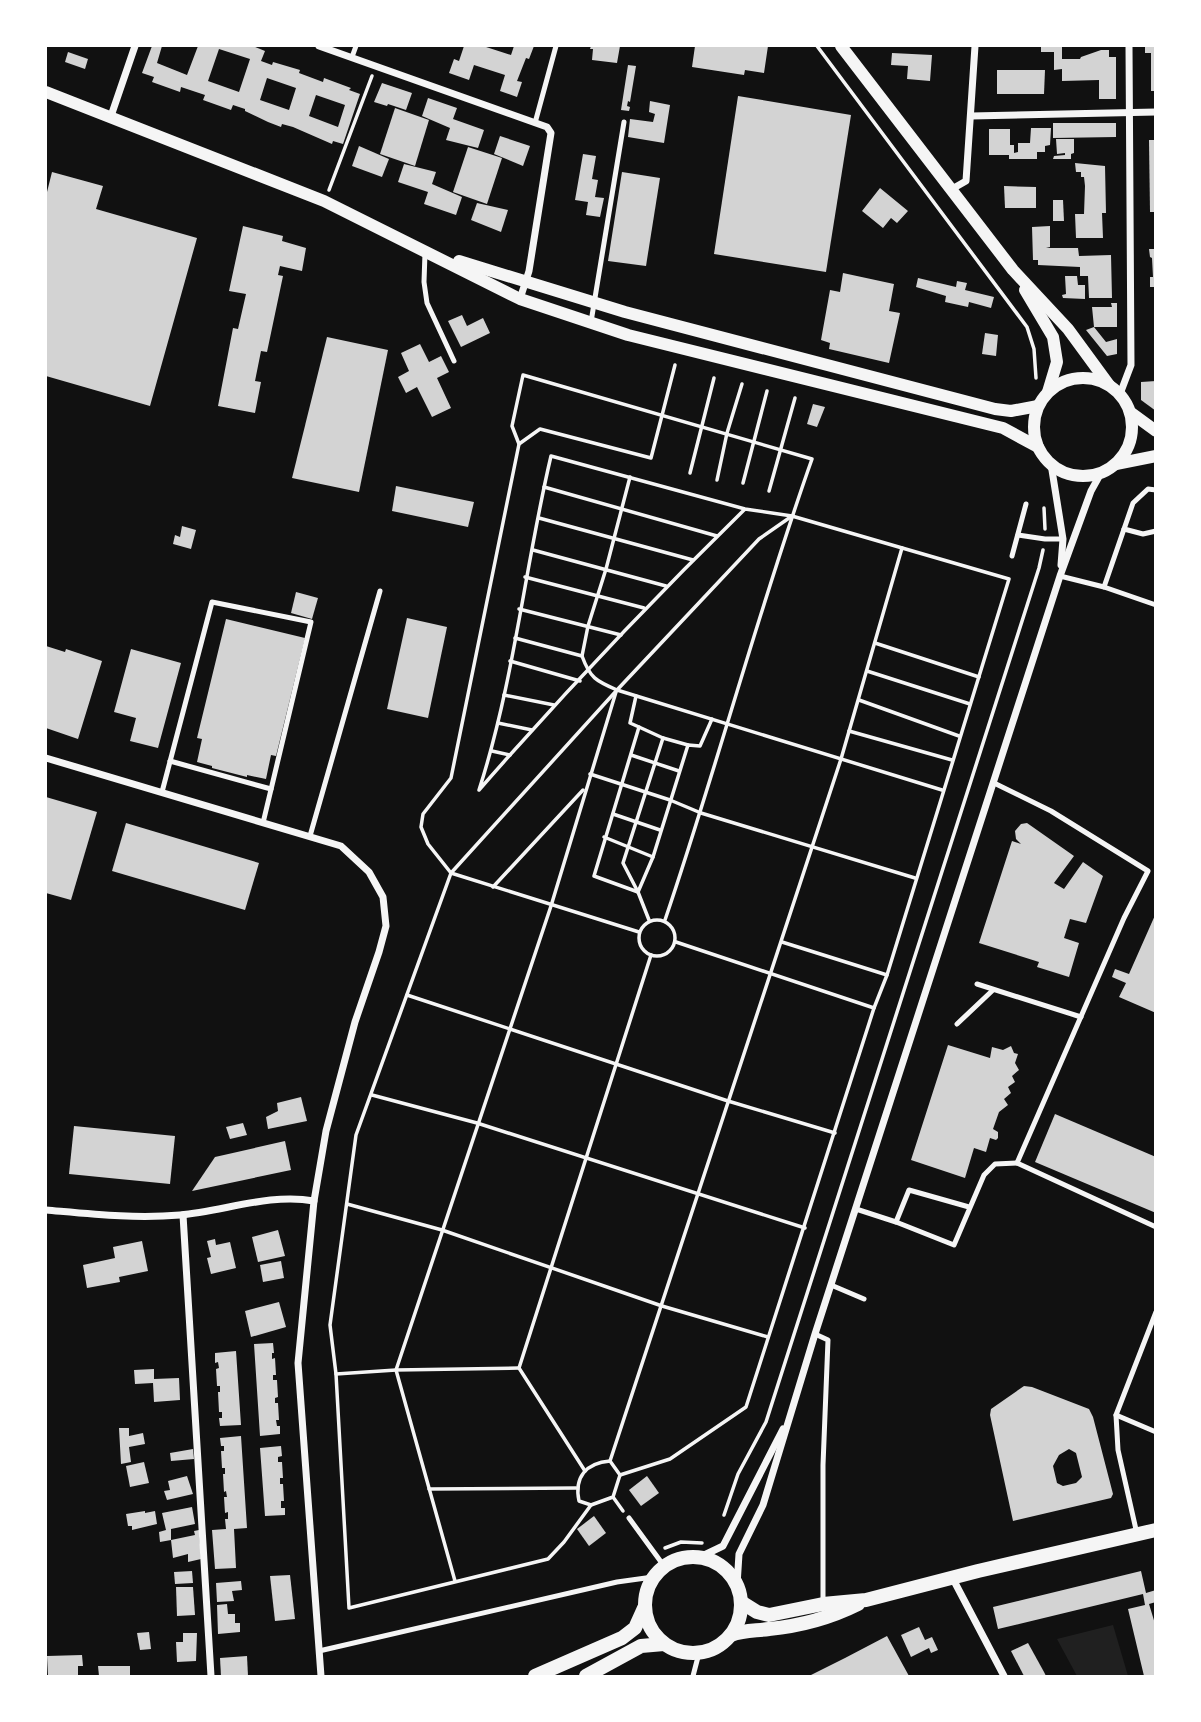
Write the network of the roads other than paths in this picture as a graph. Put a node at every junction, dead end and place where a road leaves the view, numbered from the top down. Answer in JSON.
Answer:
{"nodes":[{"id":1,"x":135,"y":46,"type":"edge"},
{"id":2,"x":319,"y":46,"type":"edge"},
{"id":3,"x":356,"y":46,"type":"edge"},
{"id":4,"x":556,"y":46,"type":"edge"},
{"id":5,"x":841,"y":46,"type":"edge"},
{"id":6,"x":975,"y":46,"type":"edge"},
{"id":7,"x":1129,"y":46,"type":"edge"},
{"id":8,"x":352,"y":57,"type":"junction"},
{"id":9,"x":46,"y":92,"type":"edge"},
{"id":10,"x":1129,"y":112,"type":"junction"},
{"id":11,"x":1156,"y":112,"type":"edge"},
{"id":12,"x":111,"y":116,"type":"junction"},
{"id":13,"x":971,"y":116,"type":"junction"},
{"id":14,"x":624,"y":121,"type":"dead end"},
{"id":15,"x":536,"y":123,"type":"junction"},
{"id":16,"x":952,"y":190,"type":"junction"},
{"id":17,"x":426,"y":250,"type":"junction"},
{"id":18,"x":1013,"y":270,"type":"junction"},
{"id":19,"x":525,"y":282,"type":"junction"},
{"id":20,"x":520,"y":299,"type":"junction"},
{"id":21,"x":596,"y":303,"type":"junction"},
{"id":22,"x":591,"y":323,"type":"junction"},
{"id":23,"x":702,"y":332,"type":"junction"},
{"id":24,"x":697,"y":352,"type":"junction"},
{"id":25,"x":454,"y":361,"type":"dead end"},
{"id":26,"x":1109,"y":385,"type":"junction"},
{"id":27,"x":1048,"y":392,"type":"junction"},
{"id":28,"x":1120,"y":394,"type":"junction"},
{"id":29,"x":1038,"y":406,"type":"junction"},
{"id":30,"x":1130,"y":412,"type":"junction"},
{"id":31,"x":1156,"y":431,"type":"edge"},
{"id":32,"x":1038,"y":447,"type":"junction"},
{"id":33,"x":1156,"y":456,"type":"edge"},
{"id":34,"x":1051,"y":464,"type":"junction"},
{"id":35,"x":1115,"y":464,"type":"junction"},
{"id":36,"x":1101,"y":473,"type":"junction"},
{"id":37,"x":1156,"y":490,"type":"edge"},
{"id":38,"x":1026,"y":504,"type":"dead end"},
{"id":39,"x":1124,"y":529,"type":"junction"},
{"id":40,"x":1156,"y":531,"type":"edge"},
{"id":41,"x":1018,"y":535,"type":"junction"},
{"id":42,"x":1063,"y":538,"type":"junction"},
{"id":43,"x":1012,"y":556,"type":"dead end"},
{"id":44,"x":1060,"y":576,"type":"junction"},
{"id":45,"x":1104,"y":587,"type":"junction"},
{"id":46,"x":380,"y":591,"type":"dead end"},
{"id":47,"x":1156,"y":605,"type":"edge"},
{"id":48,"x":46,"y":758,"type":"edge"},
{"id":49,"x":170,"y":761,"type":"junction"},
{"id":50,"x":994,"y":783,"type":"junction"},
{"id":51,"x":271,"y":789,"type":"junction"},
{"id":52,"x":162,"y":792,"type":"junction"},
{"id":53,"x":263,"y":823,"type":"junction"},
{"id":54,"x":310,"y":836,"type":"junction"},
{"id":55,"x":977,"y":984,"type":"dead end"},
{"id":56,"x":993,"y":990,"type":"junction"},
{"id":57,"x":1080,"y":1017,"type":"junction"},
{"id":58,"x":957,"y":1024,"type":"dead end"},
{"id":59,"x":1017,"y":1163,"type":"junction"},
{"id":60,"x":314,"y":1201,"type":"junction"},
{"id":61,"x":969,"y":1207,"type":"junction"},
{"id":62,"x":856,"y":1209,"type":"junction"},
{"id":63,"x":46,"y":1210,"type":"edge"},
{"id":64,"x":183,"y":1215,"type":"junction"},
{"id":65,"x":896,"y":1222,"type":"junction"},
{"id":66,"x":1156,"y":1227,"type":"edge"},
{"id":67,"x":831,"y":1285,"type":"junction"},
{"id":68,"x":864,"y":1300,"type":"dead end"},
{"id":69,"x":1156,"y":1312,"type":"edge"},
{"id":70,"x":815,"y":1334,"type":"junction"},
{"id":71,"x":793,"y":1410,"type":"junction"},
{"id":72,"x":1116,"y":1415,"type":"junction"},
{"id":73,"x":1156,"y":1432,"type":"edge"},
{"id":74,"x":629,"y":1518,"type":"road end"},
{"id":75,"x":1155,"y":1532,"type":"edge"},
{"id":76,"x":1138,"y":1535,"type":"junction"},
{"id":77,"x":703,"y":1550,"type":"junction"},
{"id":78,"x":659,"y":1560,"type":"junction"},
{"id":79,"x":653,"y":1577,"type":"junction"},
{"id":80,"x":953,"y":1579,"type":"junction"},
{"id":81,"x":737,"y":1585,"type":"junction"},
{"id":82,"x":866,"y":1600,"type":"junction"},
{"id":83,"x":741,"y":1602,"type":"junction"},
{"id":84,"x":823,"y":1604,"type":"junction"},
{"id":85,"x":644,"y":1608,"type":"junction"},
{"id":86,"x":732,"y":1634,"type":"junction"},
{"id":87,"x":664,"y":1644,"type":"junction"},
{"id":88,"x":319,"y":1651,"type":"junction"},
{"id":89,"x":699,"y":1653,"type":"junction"},
{"id":90,"x":211,"y":1676,"type":"edge"},
{"id":91,"x":321,"y":1676,"type":"edge"},
{"id":92,"x":534,"y":1676,"type":"edge"},
{"id":93,"x":586,"y":1676,"type":"edge"},
{"id":94,"x":693,"y":1676,"type":"edge"},
{"id":95,"x":1004,"y":1676,"type":"edge"}],
"edges":[{"from":1,"to":12,"type":"street"},
{"from":2,"to":8,"type":"street"},
{"from":3,"to":8,"type":"lane"},
{"from":4,"to":15,"type":"lane"},
{"from":5,"to":16,"type":"street"},
{"from":6,"to":13,"type":"street"},
{"from":7,"to":10,"type":"street"},
{"from":8,"to":15,"type":"street"},
{"from":9,"to":12,"type":"street"},
{"from":10,"to":11,"type":"street"},
{"from":10,"to":13,"type":"street"},
{"from":10,"to":28,"type":"street"},
{"from":12,"to":17,"type":"street"},
{"from":13,"to":16,"type":"street"},
{"from":14,"to":21,"type":"lane"},
{"from":15,"to":19,"type":"street"},
{"from":16,"to":18,"type":"street"},
{"from":17,"to":19,"type":"street"},
{"from":17,"to":20,"type":"street"},
{"from":17,"to":25,"type":"lane"},
{"from":18,"to":26,"type":"street"},
{"from":18,"to":27,"type":"street"},
{"from":19,"to":20,"type":"street"},
{"from":19,"to":21,"type":"street"},
{"from":20,"to":22,"type":"street"},
{"from":21,"to":22,"type":"lane"},
{"from":21,"to":23,"type":"street"},
{"from":22,"to":24,"type":"street"},
{"from":23,"to":24,"type":"street"},
{"from":23,"to":29,"type":"street"},
{"from":24,"to":32,"type":"street"},
{"from":26,"to":27,"type":"street"},
{"from":26,"to":28,"type":"street"},
{"from":27,"to":29,"type":"street"},
{"from":28,"to":30,"type":"street"},
{"from":29,"to":32,"type":"street"},
{"from":30,"to":31,"type":"street"},
{"from":30,"to":35,"type":"street"},
{"from":32,"to":34,"type":"street"},
{"from":33,"to":35,"type":"street"},
{"from":34,"to":36,"type":"street"},
{"from":34,"to":42,"type":"street"},
{"from":35,"to":36,"type":"street"},
{"from":36,"to":44,"type":"street"},
{"from":37,"to":39,"type":"lane"},
{"from":38,"to":41,"type":"lane"},
{"from":39,"to":40,"type":"lane"},
{"from":39,"to":45,"type":"lane"},
{"from":41,"to":42,"type":"lane"},
{"from":41,"to":43,"type":"lane"},
{"from":42,"to":44,"type":"street"},
{"from":44,"to":45,"type":"lane"},
{"from":44,"to":50,"type":"street"},
{"from":45,"to":47,"type":"lane"},
{"from":46,"to":54,"type":"lane"},
{"from":48,"to":52,"type":"street"},
{"from":49,"to":51,"type":"lane"},
{"from":49,"to":51,"type":"lane"},
{"from":49,"to":52,"type":"lane"},
{"from":50,"to":57,"type":"lane"},
{"from":50,"to":62,"type":"street"},
{"from":51,"to":53,"type":"lane"},
{"from":52,"to":53,"type":"street"},
{"from":53,"to":54,"type":"street"},
{"from":54,"to":60,"type":"street"},
{"from":55,"to":56,"type":"lane"},
{"from":56,"to":57,"type":"lane"},
{"from":56,"to":58,"type":"lane"},
{"from":57,"to":59,"type":"lane"},
{"from":59,"to":61,"type":"lane"},
{"from":59,"to":66,"type":"lane"},
{"from":60,"to":64,"type":"street"},
{"from":60,"to":88,"type":"street"},
{"from":61,"to":65,"type":"lane"},
{"from":61,"to":65,"type":"lane"},
{"from":62,"to":65,"type":"lane"},
{"from":62,"to":67,"type":"street"},
{"from":63,"to":64,"type":"street"},
{"from":64,"to":90,"type":"street"},
{"from":67,"to":68,"type":"lane"},
{"from":67,"to":70,"type":"street"},
{"from":69,"to":72,"type":"lane"},
{"from":70,"to":71,"type":"street"},
{"from":70,"to":84,"type":"lane"},
{"from":71,"to":77,"type":"street"},
{"from":71,"to":81,"type":"street"},
{"from":72,"to":73,"type":"lane"},
{"from":72,"to":76,"type":"lane"},
{"from":74,"to":78,"type":"lane"},
{"from":75,"to":76,"type":"main road"},
{"from":76,"to":80,"type":"main road"},
{"from":77,"to":78,"type":"main road"},
{"from":77,"to":81,"type":"main road"},
{"from":78,"to":79,"type":"main road"},
{"from":79,"to":85,"type":"main road"},
{"from":79,"to":88,"type":"lane"},
{"from":80,"to":82,"type":"main road"},
{"from":80,"to":95,"type":"street"},
{"from":81,"to":83,"type":"main road"},
{"from":82,"to":84,"type":"main road"},
{"from":82,"to":86,"type":"main road"},
{"from":83,"to":84,"type":"main road"},
{"from":83,"to":86,"type":"main road"},
{"from":85,"to":87,"type":"main road"},
{"from":85,"to":92,"type":"main road"},
{"from":86,"to":89,"type":"main road"},
{"from":87,"to":89,"type":"main road"},
{"from":87,"to":93,"type":"main road"},
{"from":88,"to":91,"type":"street"},
{"from":89,"to":94,"type":"lane"}]}
